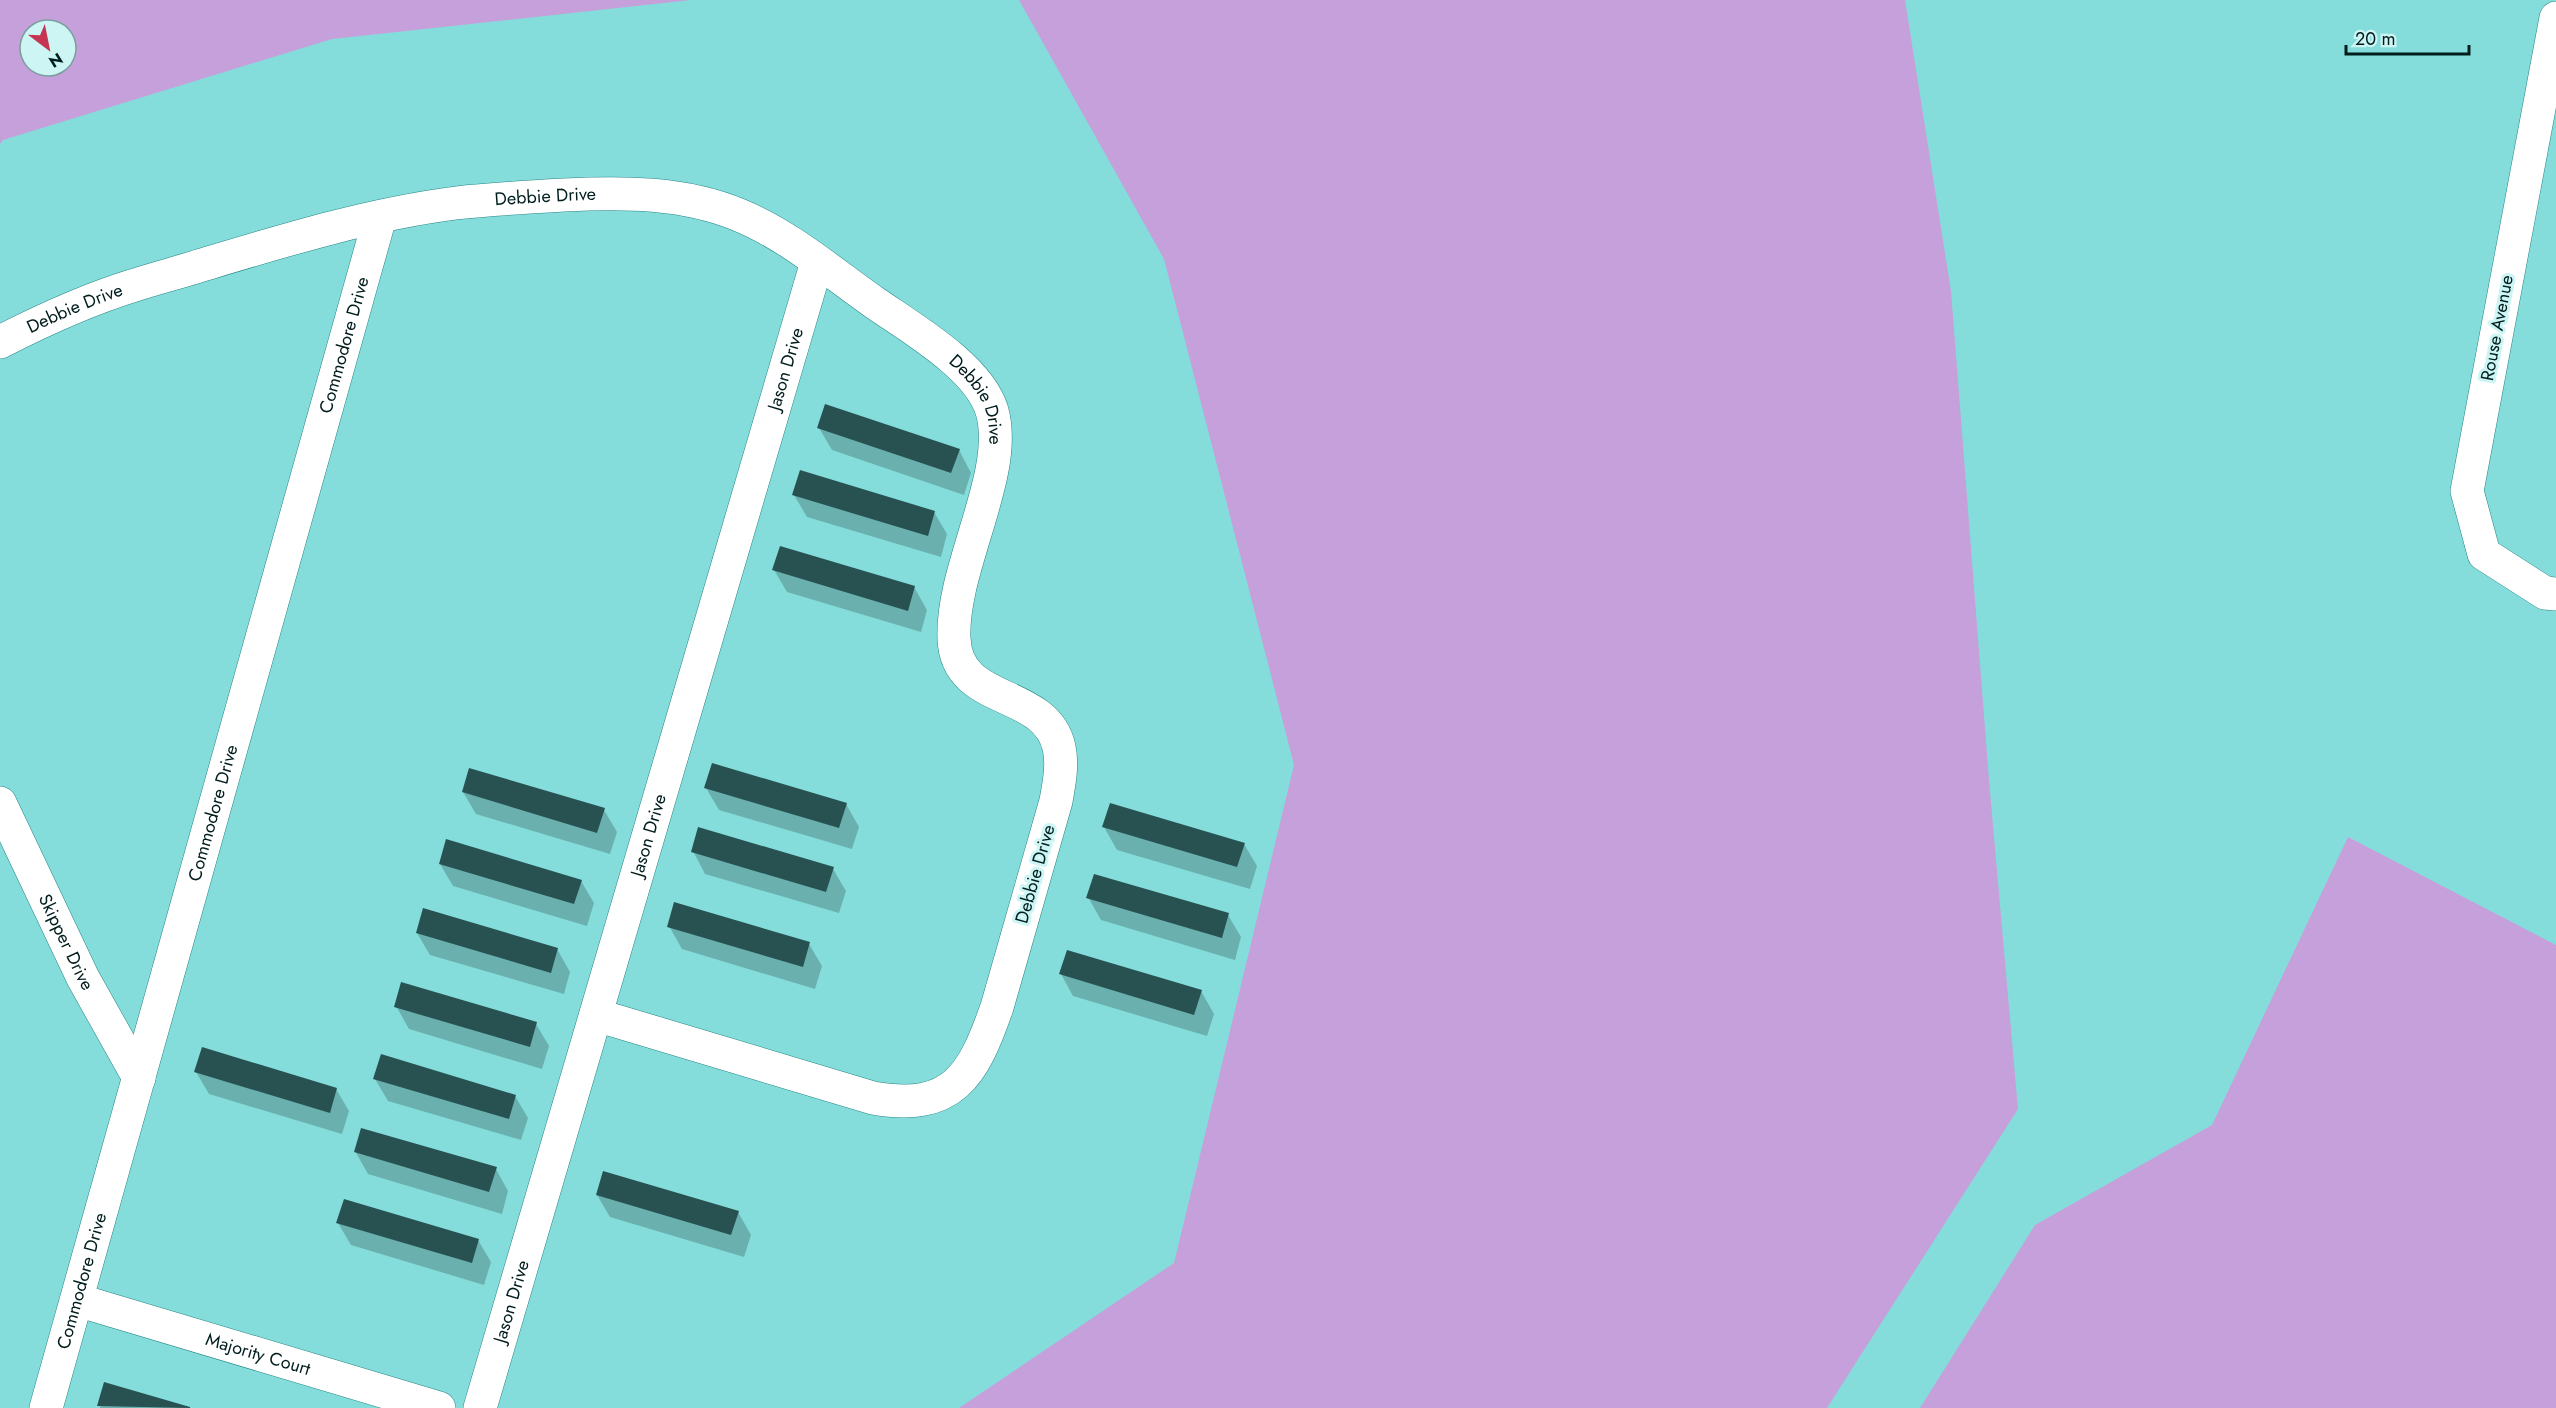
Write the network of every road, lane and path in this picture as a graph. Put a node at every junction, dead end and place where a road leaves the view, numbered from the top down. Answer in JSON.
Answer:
{"nodes":[{"id":1,"x":2556,"y":18,"type":"edge"},
{"id":2,"x":380,"y":217,"type":"junction"},
{"id":3,"x":817,"y":262,"type":"junction"},
{"id":4,"x":0,"y":342,"type":"edge"},
{"id":5,"x":2556,"y":594,"type":"edge"},
{"id":6,"x":0,"y":804,"type":"edge"},
{"id":7,"x":596,"y":1015,"type":"junction"},
{"id":8,"x":139,"y":1078,"type":"junction"},
{"id":9,"x":77,"y":1300,"type":"junction"},
{"id":10,"x":46,"y":1408,"type":"edge"},
{"id":11,"x":439,"y":1408,"type":"edge"},
{"id":12,"x":480,"y":1408,"type":"edge"}],
"edges":[{"from":1,"to":5,"type":"street","name":"Rouse Avenue"},
{"from":2,"to":3,"type":"street","name":"Debbie Drive"},
{"from":2,"to":4,"type":"street","name":"Debbie Drive"},
{"from":2,"to":8,"type":"street","name":"Commodore Drive"},
{"from":3,"to":7,"type":"street","name":"Jason Drive"},
{"from":3,"to":7,"type":"street","name":"Debbie Drive"},
{"from":6,"to":8,"type":"street","name":"Skipper Drive"},
{"from":7,"to":12,"type":"street","name":"Jason Drive"},
{"from":8,"to":9,"type":"street","name":"Commodore Drive"},
{"from":9,"to":10,"type":"street","name":"Commodore Drive"},
{"from":9,"to":11,"type":"street","name":"Majority Court"}]}
